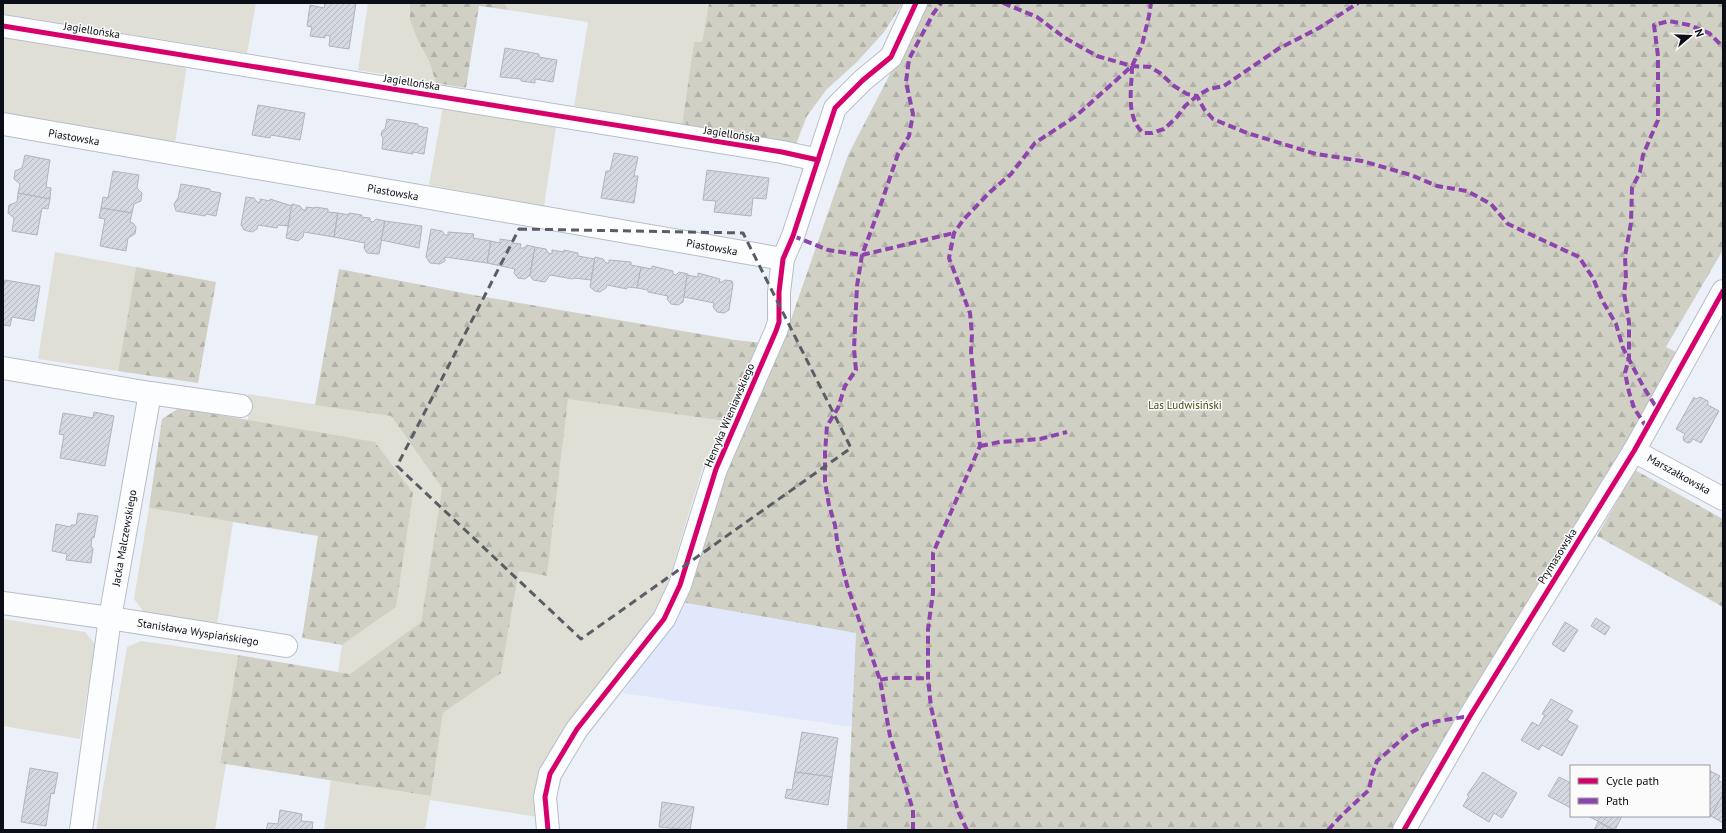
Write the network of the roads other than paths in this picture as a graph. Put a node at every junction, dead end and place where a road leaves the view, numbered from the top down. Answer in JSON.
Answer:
{"nodes":[{"id":1,"x":916,"y":3,"type":"edge"},
{"id":2,"x":3,"y":26,"type":"edge"},
{"id":3,"x":3,"y":124,"type":"edge"},
{"id":4,"x":818,"y":160,"type":"junction"},
{"id":5,"x":783,"y":259,"type":"junction"},
{"id":6,"x":1723,"y":291,"type":"edge"},
{"id":7,"x":3,"y":368,"type":"edge"},
{"id":8,"x":150,"y":393,"type":"junction"},
{"id":9,"x":241,"y":406,"type":"dead end"},
{"id":10,"x":1634,"y":451,"type":"junction"},
{"id":11,"x":1723,"y":499,"type":"edge"},
{"id":12,"x":3,"y":603,"type":"edge"},
{"id":13,"x":110,"y":618,"type":"junction"},
{"id":14,"x":286,"y":646,"type":"dead end"},
{"id":15,"x":81,"y":830,"type":"edge"},
{"id":16,"x":548,"y":830,"type":"edge"},
{"id":17,"x":1404,"y":830,"type":"edge"}],
"edges":[{"from":1,"to":4,"type":"street","name":"Henryka Wieniawskiego"},
{"from":2,"to":4,"type":"street","name":"Jagiellońska"},
{"from":3,"to":5,"type":"street","name":"Piastowska"},
{"from":4,"to":5,"type":"street","name":"Henryka Wieniawskiego"},
{"from":5,"to":16,"type":"street","name":"Henryka Wieniawskiego"},
{"from":6,"to":10,"type":"street","name":"Prymasowska"},
{"from":7,"to":8,"type":"street"},
{"from":8,"to":9,"type":"street"},
{"from":8,"to":13,"type":"street","name":"Jacka Malczewskiego"},
{"from":10,"to":11,"type":"street","name":"Marszałkowska"},
{"from":10,"to":17,"type":"street","name":"Prymasowska"},
{"from":12,"to":13,"type":"street","name":"Stanisława Wyspiańskiego"},
{"from":13,"to":14,"type":"street","name":"Stanisława Wyspiańskiego"},
{"from":13,"to":15,"type":"street","name":"Jacka Malczewskiego"}]}
